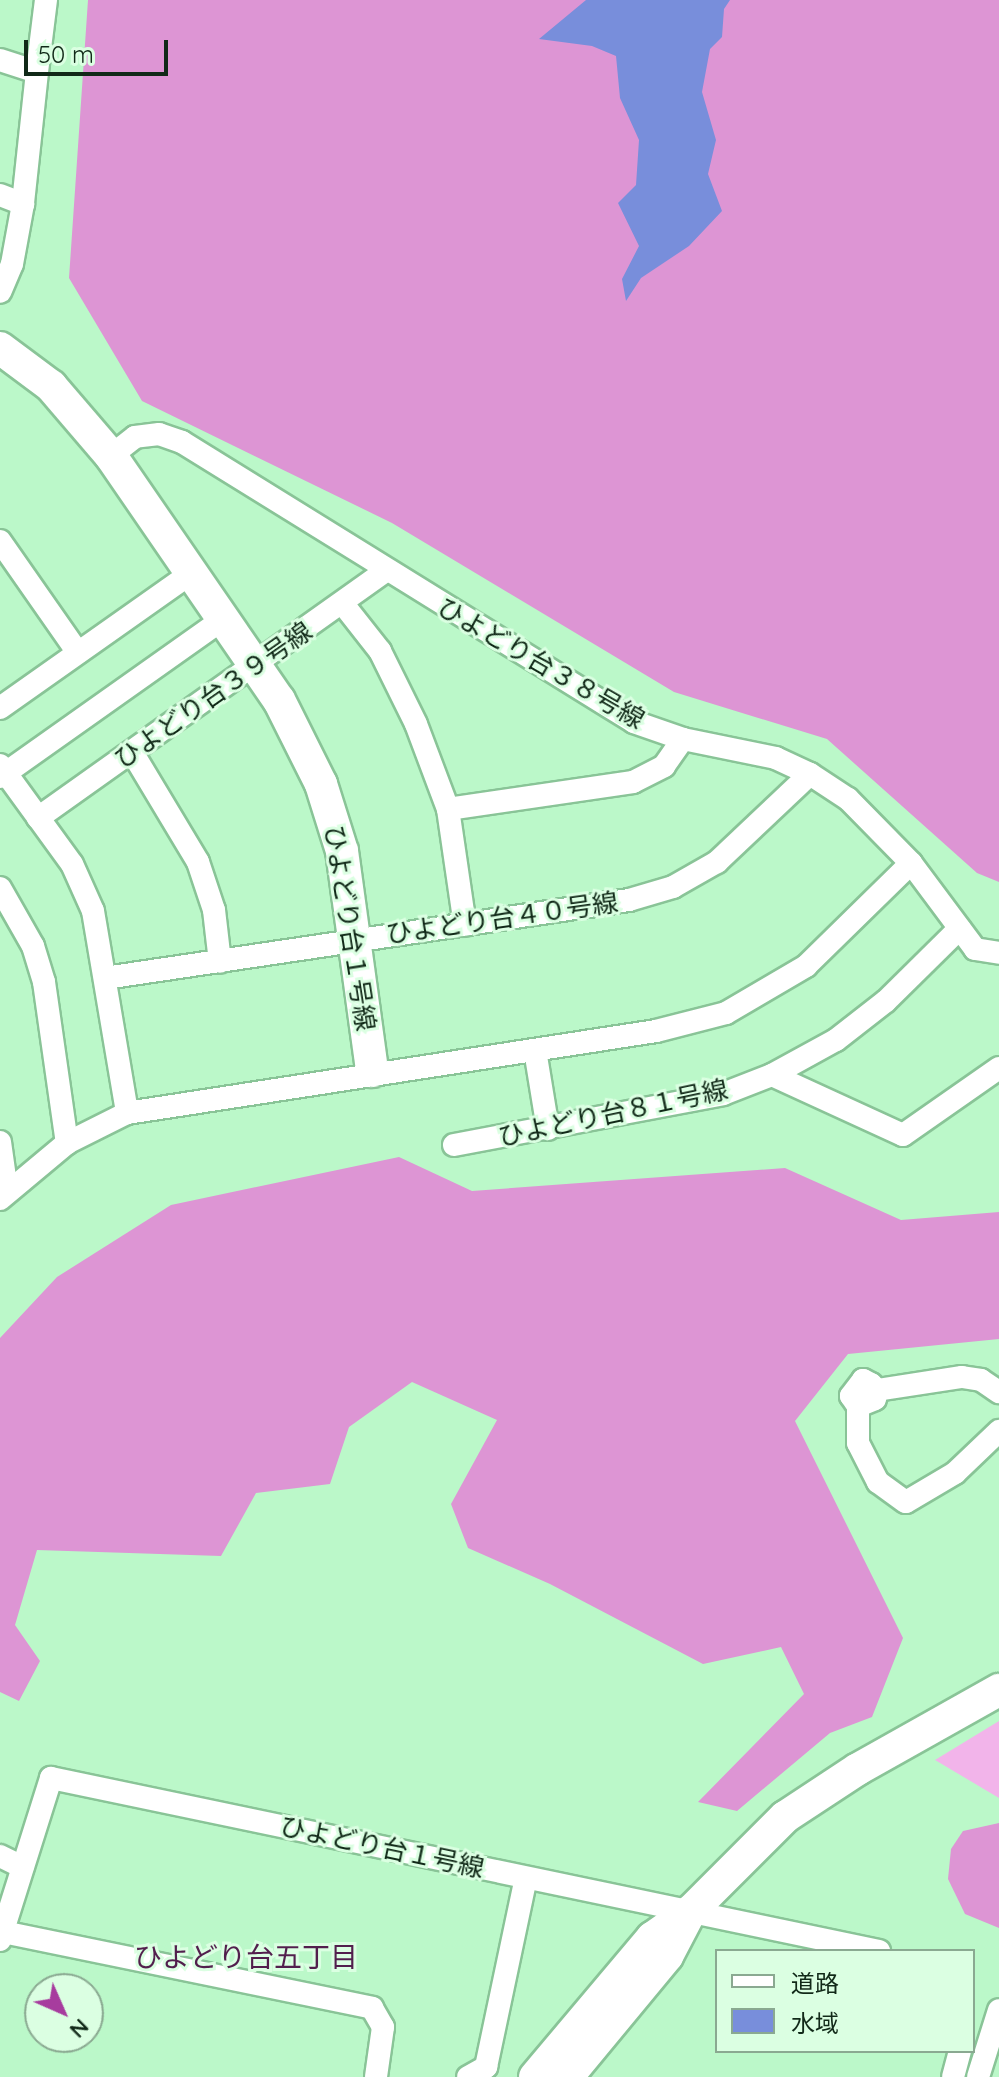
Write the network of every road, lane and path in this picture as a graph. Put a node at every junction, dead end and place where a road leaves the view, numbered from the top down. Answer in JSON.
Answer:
{"nodes":[{"id":1,"x":46,"y":0,"type":"edge"},
{"id":2,"x":0,"y":60,"type":"edge"},
{"id":3,"x":37,"y":72,"type":"junction"},
{"id":4,"x":0,"y":195,"type":"edge"},
{"id":5,"x":23,"y":204,"type":"junction"},
{"id":6,"x":0,"y":292,"type":"edge"},
{"id":7,"x":0,"y":348,"type":"edge"},
{"id":8,"x":111,"y":456,"type":"junction"},
{"id":9,"x":0,"y":541,"type":"edge"},
{"id":10,"x":386,"y":571,"type":"junction"},
{"id":11,"x":190,"y":574,"type":"junction"},
{"id":12,"x":343,"y":604,"type":"junction"},
{"id":13,"x":223,"y":619,"type":"junction"},
{"id":14,"x":78,"y":653,"type":"junction"},
{"id":15,"x":255,"y":663,"type":"junction"},
{"id":16,"x":0,"y":708,"type":"edge"},
{"id":17,"x":683,"y":739,"type":"junction"},
{"id":18,"x":132,"y":752,"type":"junction"},
{"id":19,"x":2,"y":772,"type":"edge"},
{"id":20,"x":810,"y":774,"type":"junction"},
{"id":21,"x":448,"y":809,"type":"junction"},
{"id":22,"x":38,"y":818,"type":"junction"},
{"id":23,"x":911,"y":863,"type":"junction"},
{"id":24,"x":0,"y":888,"type":"edge"},
{"id":25,"x":465,"y":925,"type":"junction"},
{"id":26,"x":959,"y":929,"type":"junction"},
{"id":27,"x":356,"y":939,"type":"junction"},
{"id":28,"x":999,"y":953,"type":"edge"},
{"id":29,"x":220,"y":962,"type":"junction"},
{"id":30,"x":105,"y":978,"type":"junction"},
{"id":31,"x":535,"y":1050,"type":"junction"},
{"id":32,"x":999,"y":1068,"type":"edge"},
{"id":33,"x":372,"y":1071,"type":"junction"},
{"id":34,"x":772,"y":1075,"type":"junction"},
{"id":35,"x":127,"y":1113,"type":"junction"},
{"id":36,"x":548,"y":1129,"type":"junction"},
{"id":37,"x":0,"y":1142,"type":"edge"},
{"id":38,"x":67,"y":1143,"type":"junction"},
{"id":39,"x":454,"y":1145,"type":"dead end"},
{"id":40,"x":3,"y":1196,"type":"edge"},
{"id":41,"x":999,"y":1392,"type":"edge"},
{"id":42,"x":999,"y":1431,"type":"edge"},
{"id":43,"x":999,"y":1690,"type":"edge"},
{"id":44,"x":0,"y":1856,"type":"edge"},
{"id":45,"x":23,"y":1867,"type":"junction"},
{"id":46,"x":526,"y":1878,"type":"junction"},
{"id":47,"x":692,"y":1910,"type":"junction"},
{"id":48,"x":1,"y":1936,"type":"edge"},
{"id":49,"x":870,"y":1949,"type":"edge"},
{"id":50,"x":999,"y":2010,"type":"edge"},
{"id":51,"x":959,"y":2053,"type":"edge"},
{"id":52,"x":378,"y":2077,"type":"edge"},
{"id":53,"x":468,"y":2077,"type":"edge"},
{"id":54,"x":535,"y":2077,"type":"edge"},
{"id":55,"x":567,"y":2077,"type":"edge"},
{"id":56,"x":953,"y":2077,"type":"edge"},
{"id":57,"x":978,"y":2077,"type":"edge"}],
"edges":[{"from":1,"to":3,"type":"street"},
{"from":2,"to":3,"type":"street"},
{"from":3,"to":5,"type":"street"},
{"from":4,"to":5,"type":"street"},
{"from":5,"to":6,"type":"street"},
{"from":7,"to":8,"type":"street","name":"ひよどり台１号線"},
{"from":8,"to":10,"type":"street","name":"ひよどり台３８号線"},
{"from":8,"to":11,"type":"street","name":"ひよどり台１号線"},
{"from":9,"to":14,"type":"street"},
{"from":10,"to":12,"type":"street","name":"ひよどり台３９号線"},
{"from":10,"to":17,"type":"street","name":"ひよどり台３８号線"},
{"from":11,"to":13,"type":"street","name":"ひよどり台１号線"},
{"from":11,"to":14,"type":"street"},
{"from":12,"to":15,"type":"street","name":"ひよどり台３９号線"},
{"from":12,"to":21,"type":"street"},
{"from":13,"to":15,"type":"street","name":"ひよどり台１号線"},
{"from":13,"to":19,"type":"street"},
{"from":14,"to":16,"type":"street"},
{"from":15,"to":18,"type":"street","name":"ひよどり台３９号線"},
{"from":15,"to":27,"type":"street","name":"ひよどり台１号線"},
{"from":17,"to":20,"type":"street","name":"ひよどり台３８号線"},
{"from":17,"to":21,"type":"street"},
{"from":18,"to":22,"type":"street","name":"ひよどり台３９号線"},
{"from":18,"to":29,"type":"street"},
{"from":19,"to":22,"type":"street"},
{"from":20,"to":23,"type":"street","name":"ひよどり台３８号線"},
{"from":20,"to":25,"type":"street","name":"ひよどり台４０号線"},
{"from":21,"to":25,"type":"street"},
{"from":22,"to":30,"type":"street"},
{"from":23,"to":26,"type":"street","name":"ひよどり台３８号線"},
{"from":23,"to":31,"type":"street"},
{"from":24,"to":38,"type":"street"},
{"from":25,"to":27,"type":"street","name":"ひよどり台４０号線"},
{"from":26,"to":28,"type":"street","name":"ひよどり台３８号線"},
{"from":26,"to":34,"type":"street","name":"ひよどり台８１号線"},
{"from":27,"to":29,"type":"street","name":"ひよどり台４０号線"},
{"from":27,"to":33,"type":"street","name":"ひよどり台１号線"},
{"from":29,"to":30,"type":"street","name":"ひよどり台４０号線"},
{"from":30,"to":35,"type":"street"},
{"from":31,"to":33,"type":"street"},
{"from":31,"to":36,"type":"street"},
{"from":32,"to":34,"type":"street"},
{"from":33,"to":35,"type":"street"},
{"from":34,"to":36,"type":"street","name":"ひよどり台８１号線"},
{"from":35,"to":38,"type":"street"},
{"from":36,"to":39,"type":"street","name":"ひよどり台８１号線"},
{"from":37,"to":40,"type":"street"},
{"from":38,"to":40,"type":"street"},
{"from":41,"to":42,"type":"street"},
{"from":43,"to":47,"type":"street"},
{"from":44,"to":45,"type":"street"},
{"from":45,"to":46,"type":"street","name":"ひよどり台１号線"},
{"from":45,"to":48,"type":"street","name":"ひよどり台１号線"},
{"from":46,"to":47,"type":"street","name":"ひよどり台１号線"},
{"from":46,"to":53,"type":"street"},
{"from":47,"to":49,"type":"street","name":"ひよどり台１号線"},
{"from":47,"to":54,"type":"street"},
{"from":47,"to":55,"type":"street"},
{"from":48,"to":52,"type":"street"},
{"from":50,"to":57,"type":"street"},
{"from":51,"to":56,"type":"street"}]}
